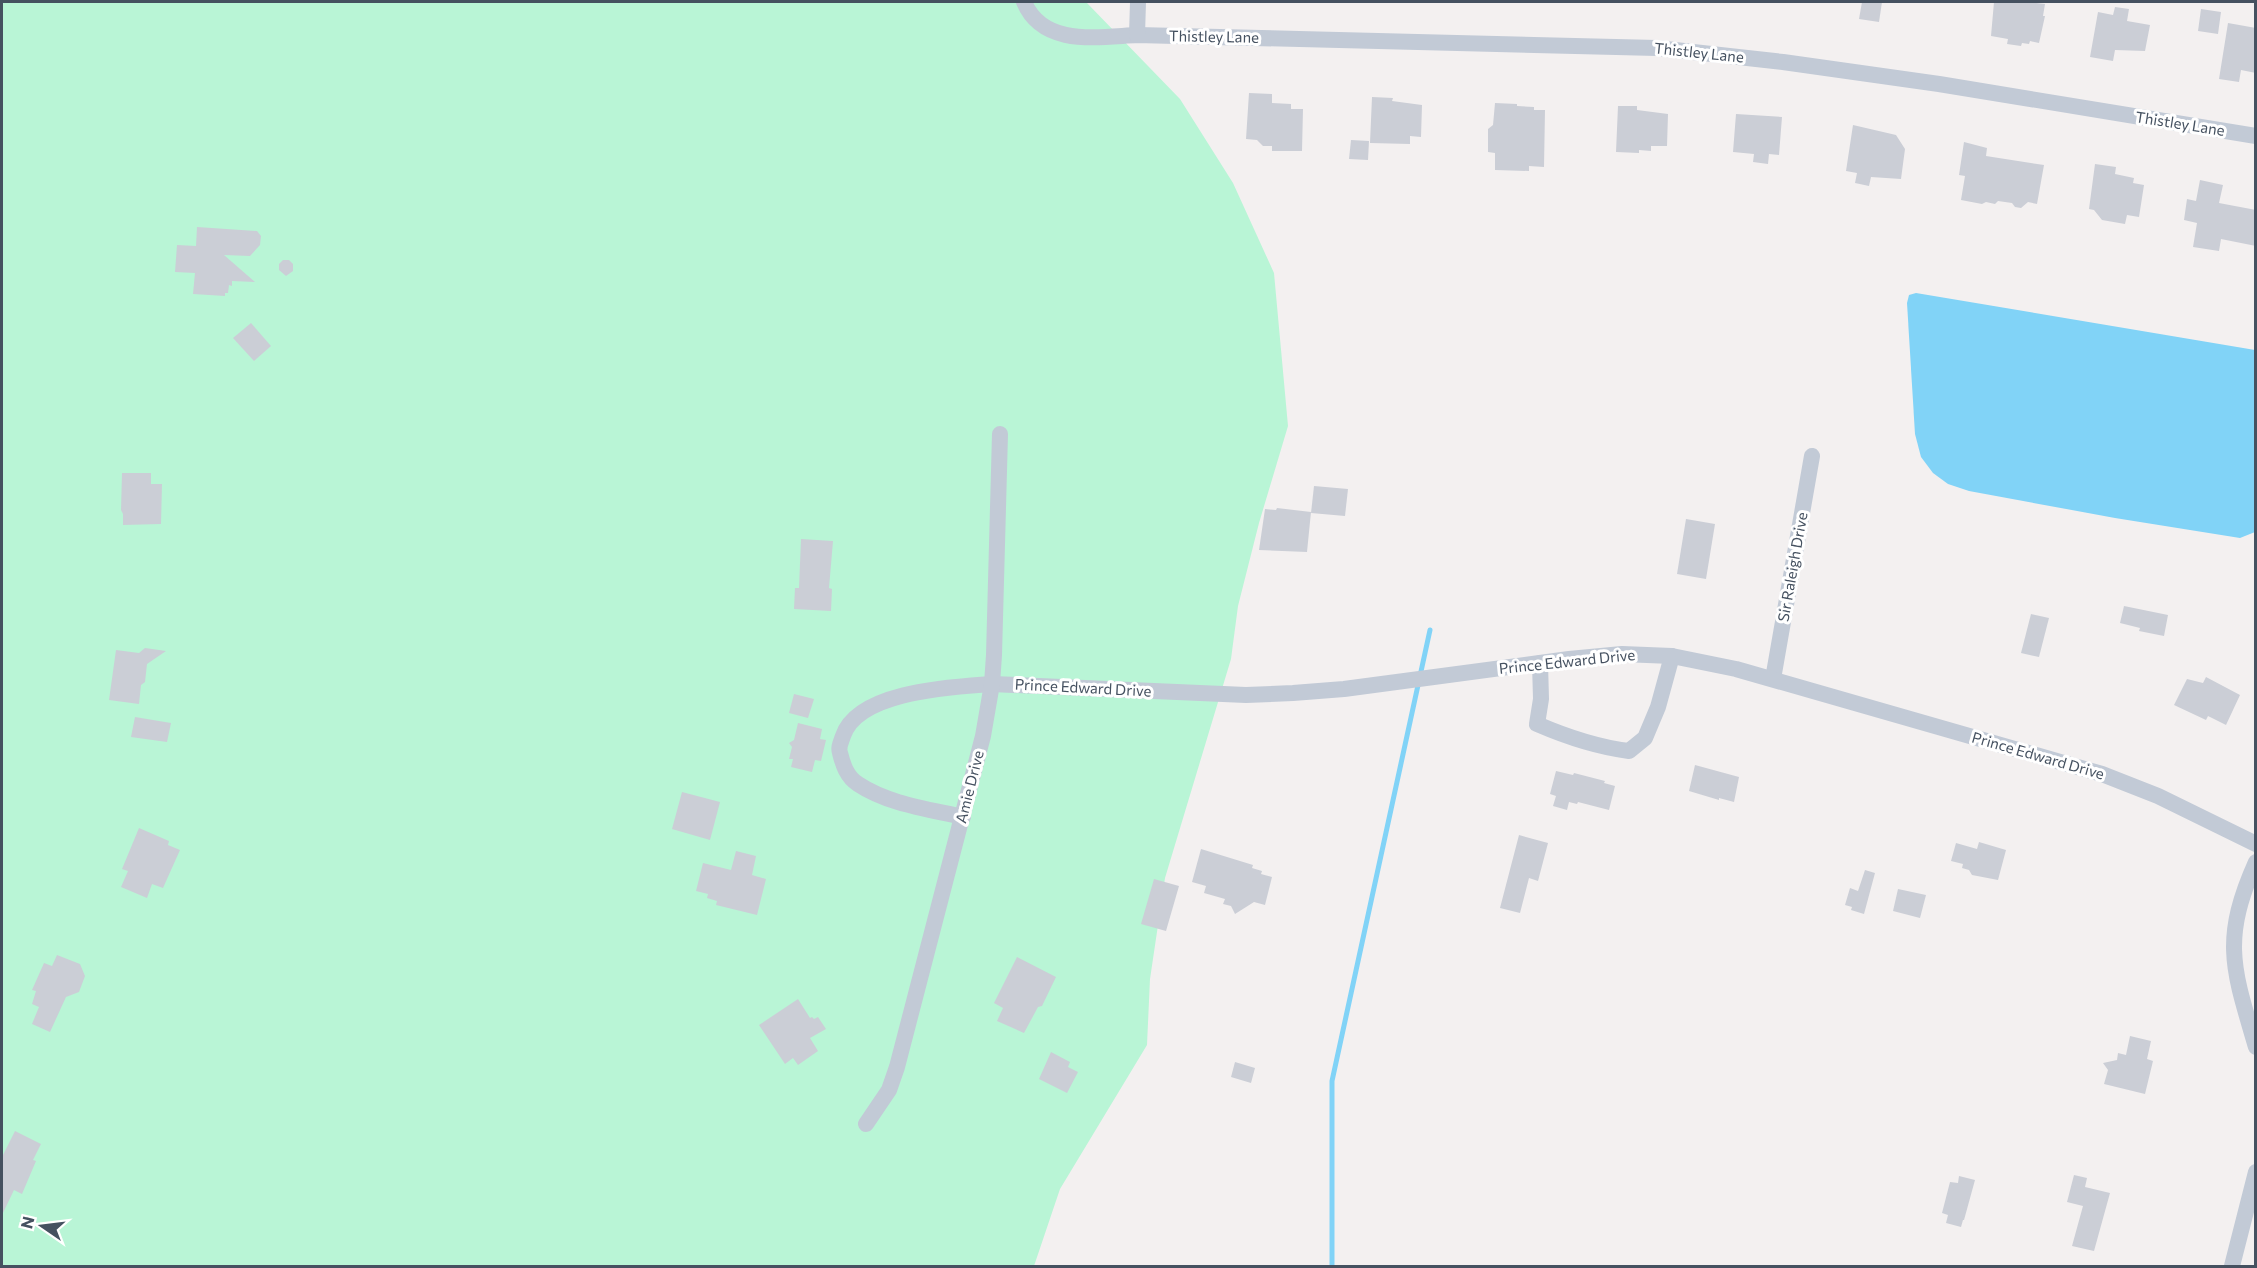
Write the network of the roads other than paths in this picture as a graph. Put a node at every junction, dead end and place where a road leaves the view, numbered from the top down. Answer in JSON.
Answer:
{"nodes":[{"id":1,"x":1024,"y":2,"type":"edge"},
{"id":2,"x":1138,"y":2,"type":"edge"},
{"id":3,"x":1137,"y":35,"type":"junction"},
{"id":4,"x":2256,"y":136,"type":"edge"},
{"id":5,"x":1000,"y":434,"type":"dead end"},
{"id":6,"x":1812,"y":456,"type":"dead end"},
{"id":7,"x":1672,"y":656,"type":"junction"},
{"id":8,"x":1539,"y":663,"type":"junction"},
{"id":9,"x":1773,"y":679,"type":"junction"},
{"id":10,"x":992,"y":684,"type":"junction"},
{"id":11,"x":963,"y":817,"type":"junction"},
{"id":12,"x":2256,"y":844,"type":"edge"},
{"id":13,"x":2256,"y":862,"type":"edge"},
{"id":14,"x":2256,"y":1047,"type":"edge"},
{"id":15,"x":866,"y":1124,"type":"dead end"},
{"id":16,"x":2256,"y":1172,"type":"edge"},
{"id":17,"x":2232,"y":1266,"type":"edge"}],
"edges":[{"from":1,"to":3,"type":"street","name":"Thistley Lane"},
{"from":2,"to":3,"type":"street"},
{"from":3,"to":4,"type":"street","name":"Thistley Lane"},
{"from":5,"to":10,"type":"street","name":"Amie Drive"},
{"from":6,"to":9,"type":"street","name":"Sir Raleigh Drive"},
{"from":7,"to":8,"type":"street","name":"Prince Edward Drive"},
{"from":7,"to":8,"type":"street"},
{"from":7,"to":9,"type":"street","name":"Prince Edward Drive"},
{"from":8,"to":10,"type":"street","name":"Prince Edward Drive"},
{"from":9,"to":12,"type":"street","name":"Prince Edward Drive"},
{"from":10,"to":11,"type":"street","name":"Amie Drive"},
{"from":10,"to":11,"type":"street","name":"Prince Edward Drive"},
{"from":11,"to":15,"type":"street","name":"Amie Drive"},
{"from":13,"to":14,"type":"street"},
{"from":16,"to":17,"type":"street"}]}
